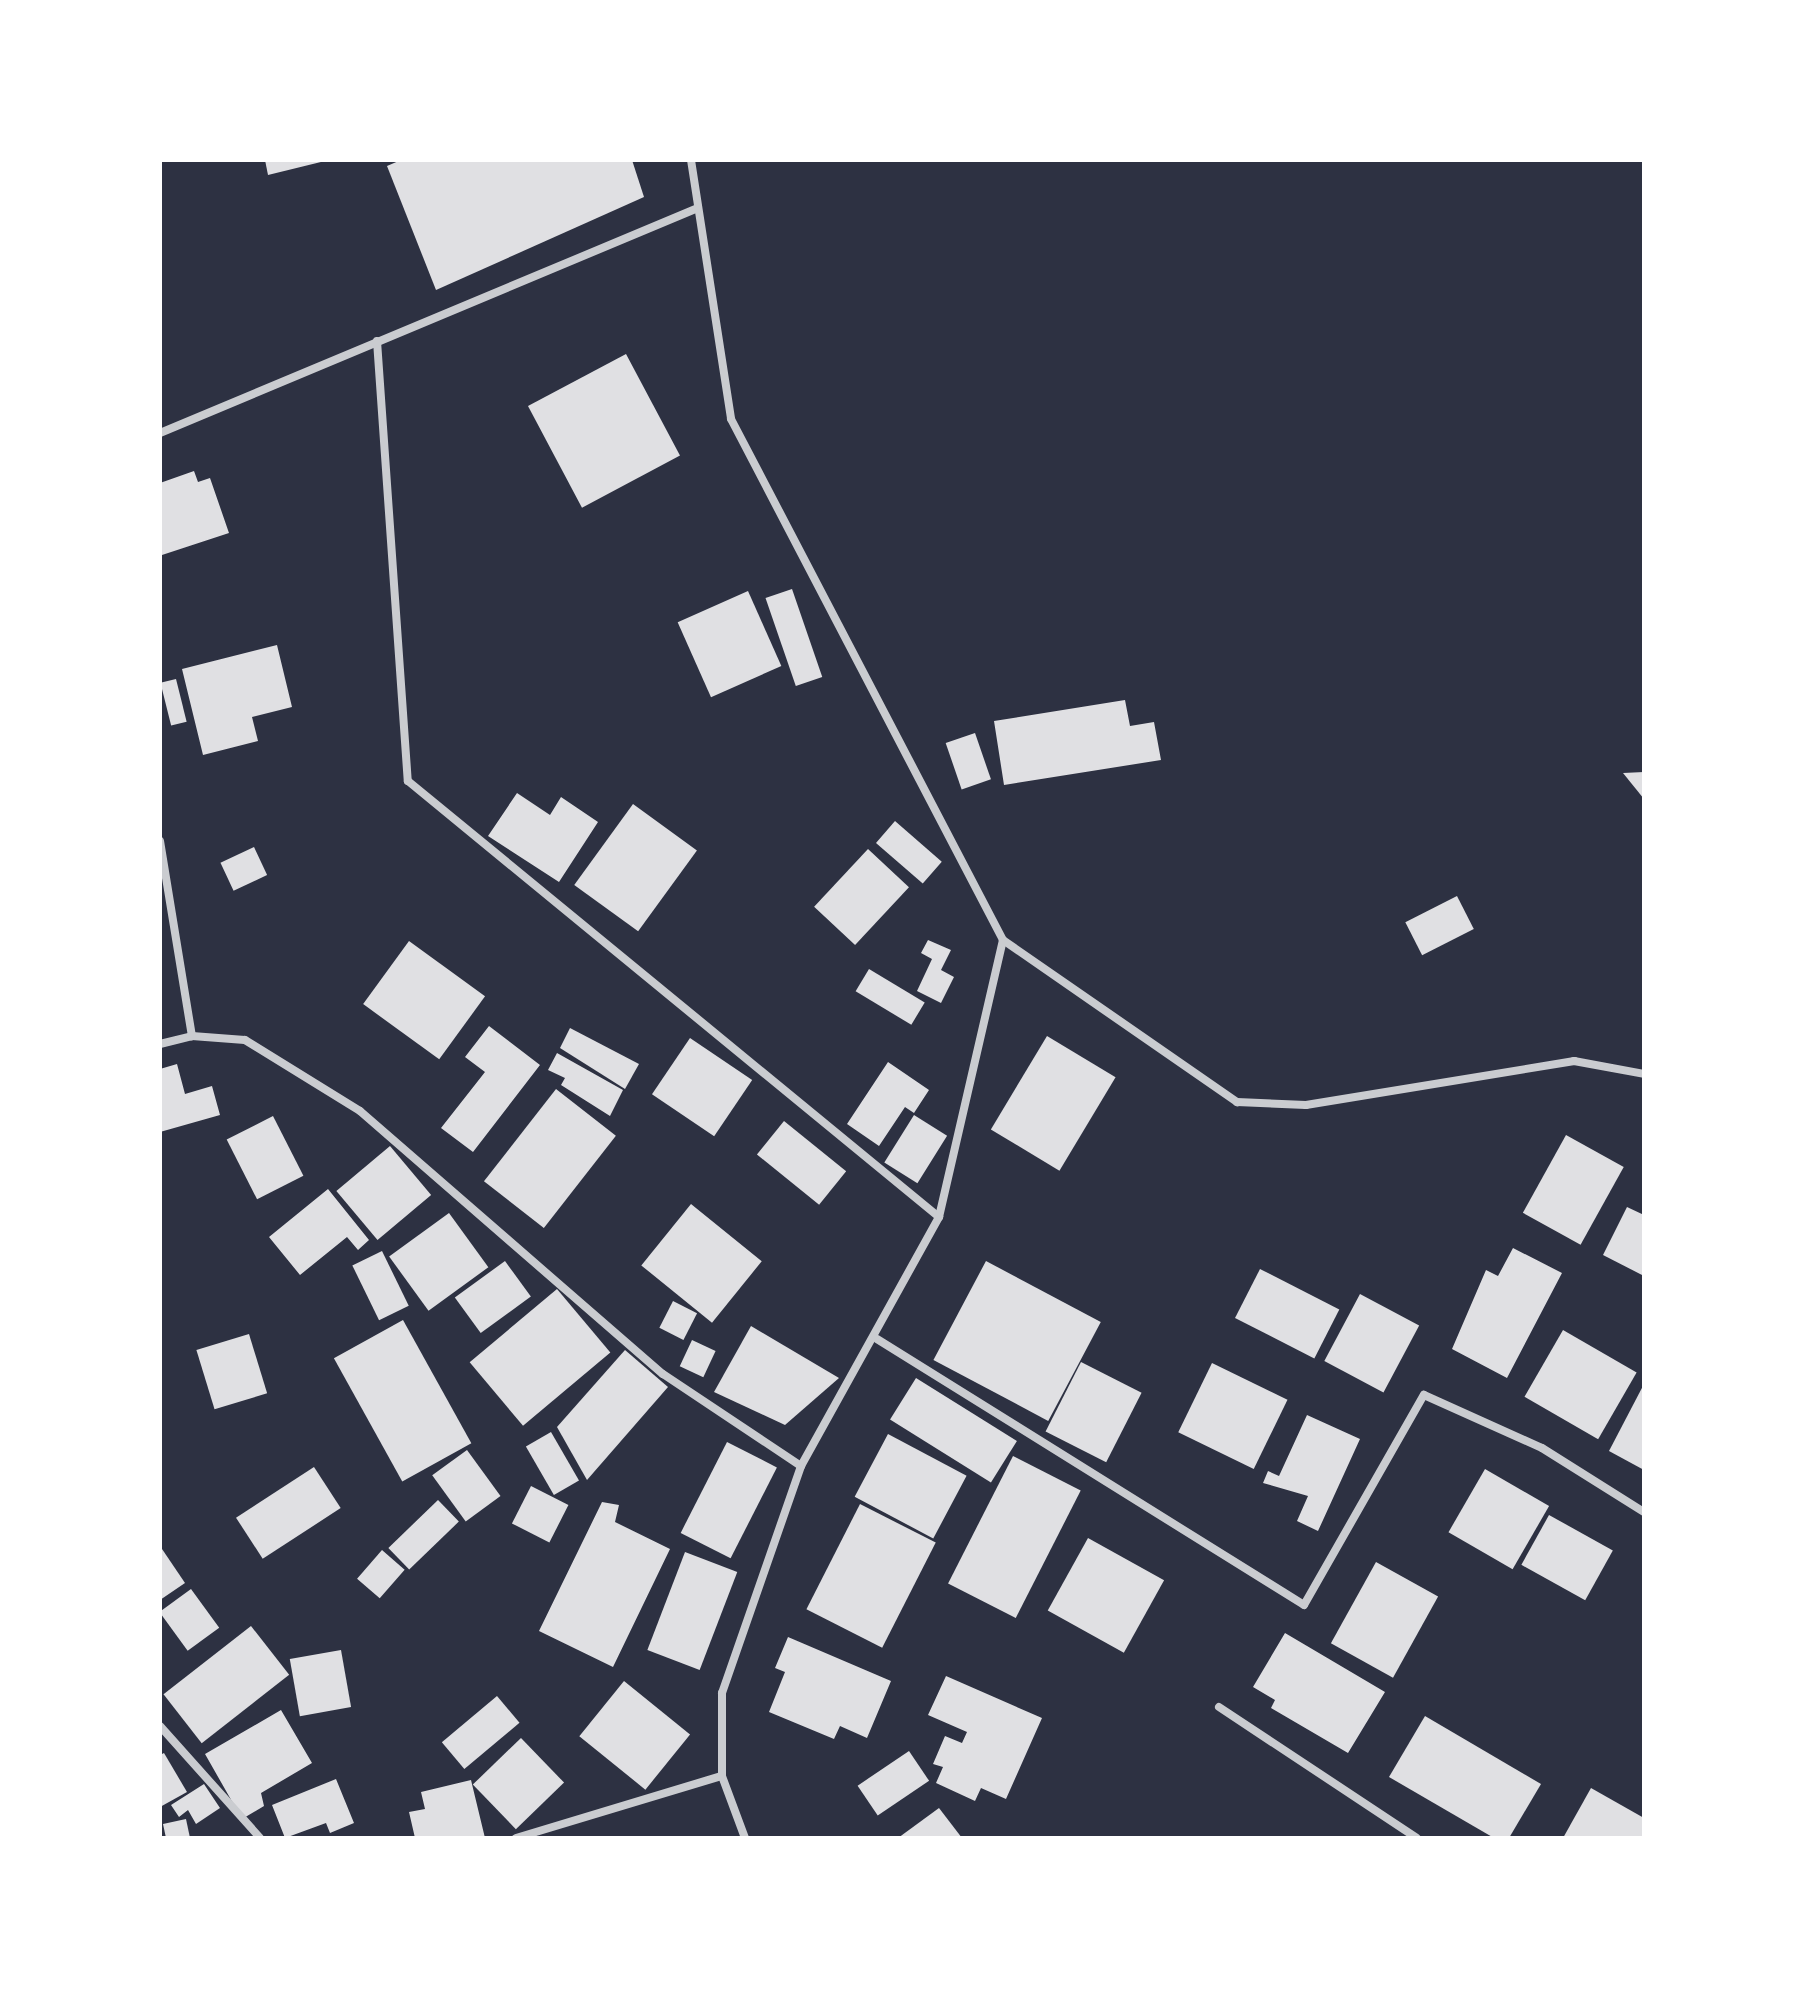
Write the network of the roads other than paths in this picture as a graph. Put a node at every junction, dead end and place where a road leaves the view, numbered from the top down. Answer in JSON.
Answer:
{"nodes":[{"id":1,"x":691,"y":160,"type":"edge"},
{"id":2,"x":698,"y":208,"type":"junction"},
{"id":3,"x":377,"y":341,"type":"junction"},
{"id":4,"x":160,"y":433,"type":"edge"},
{"id":5,"x":160,"y":841,"type":"edge"},
{"id":6,"x":1003,"y":940,"type":"junction"},
{"id":7,"x":192,"y":1036,"type":"junction"},
{"id":8,"x":160,"y":1044,"type":"edge"},
{"id":9,"x":1644,"y":1074,"type":"edge"},
{"id":10,"x":939,"y":1217,"type":"junction"},
{"id":11,"x":877,"y":1339,"type":"junction"},
{"id":12,"x":801,"y":1466,"type":"junction"},
{"id":13,"x":1644,"y":1512,"type":"edge"},
{"id":14,"x":1219,"y":1707,"type":"dead end"},
{"id":15,"x":160,"y":1726,"type":"edge"},
{"id":16,"x":722,"y":1776,"type":"junction"},
{"id":17,"x":260,"y":1838,"type":"edge"},
{"id":18,"x":516,"y":1838,"type":"edge"},
{"id":19,"x":745,"y":1838,"type":"edge"},
{"id":20,"x":1417,"y":1838,"type":"edge"}],
"edges":[{"from":1,"to":2,"type":"street"},
{"from":2,"to":3,"type":"street"},
{"from":2,"to":6,"type":"street"},
{"from":3,"to":4,"type":"street"},
{"from":3,"to":10,"type":"street"},
{"from":5,"to":7,"type":"street"},
{"from":6,"to":9,"type":"street"},
{"from":6,"to":10,"type":"street"},
{"from":7,"to":8,"type":"street"},
{"from":7,"to":12,"type":"street"},
{"from":10,"to":11,"type":"street"},
{"from":11,"to":12,"type":"street"},
{"from":11,"to":13,"type":"street"},
{"from":12,"to":16,"type":"street"},
{"from":14,"to":20,"type":"street"},
{"from":15,"to":17,"type":"street"},
{"from":16,"to":18,"type":"street"},
{"from":16,"to":19,"type":"street"}]}
